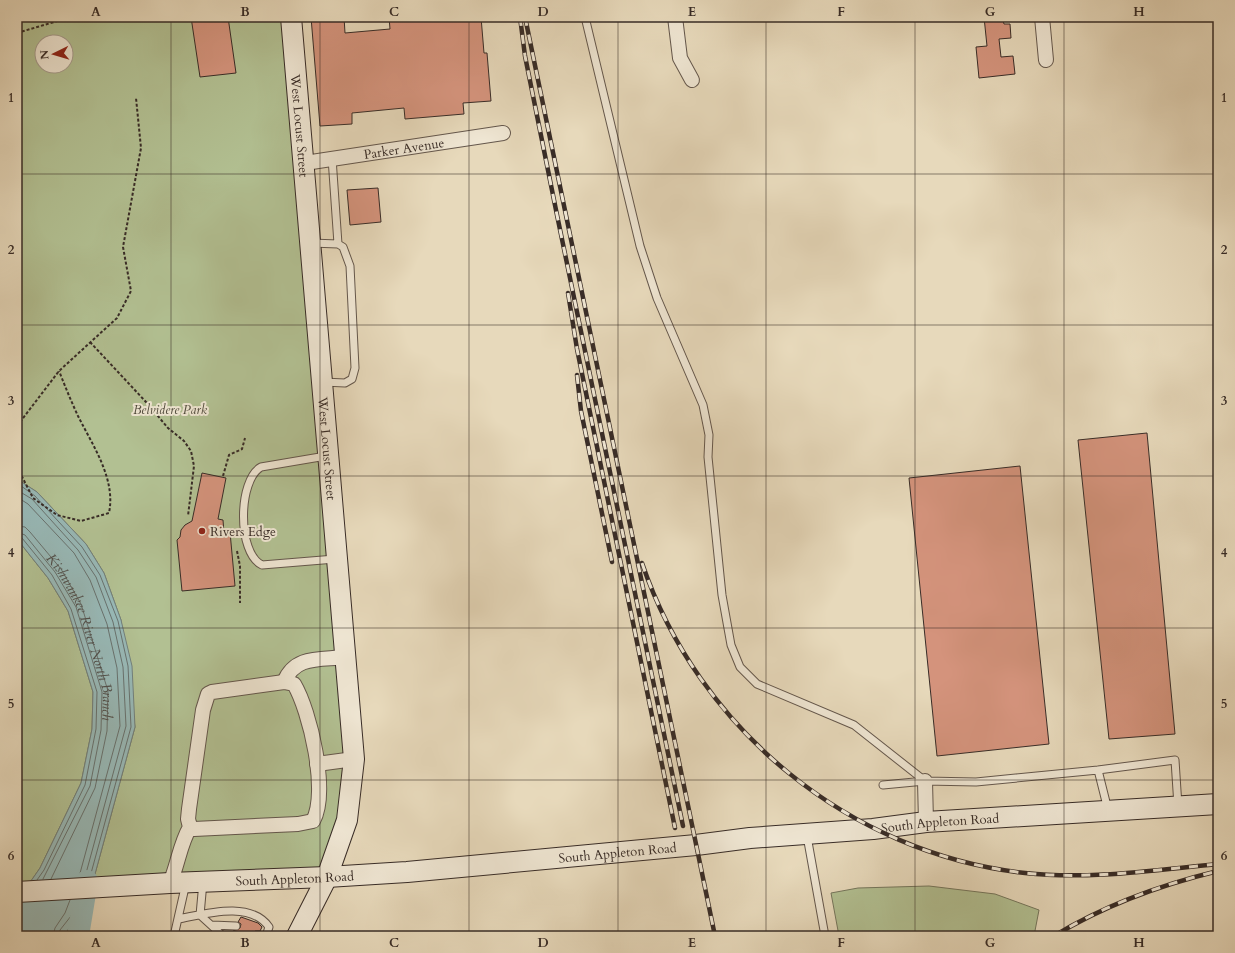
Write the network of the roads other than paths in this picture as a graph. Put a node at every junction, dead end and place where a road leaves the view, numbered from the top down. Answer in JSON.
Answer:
{"nodes":[{"id":1,"x":291,"y":17,"type":"edge"},
{"id":2,"x":585,"y":17,"type":"edge"},
{"id":3,"x":675,"y":17,"type":"edge"},
{"id":4,"x":1042,"y":17,"type":"edge"},
{"id":5,"x":1046,"y":60,"type":"dead end"},
{"id":6,"x":692,"y":80,"type":"dead end"},
{"id":7,"x":503,"y":133,"type":"dead end"},
{"id":8,"x":332,"y":158,"type":"junction"},
{"id":9,"x":304,"y":163,"type":"junction"},
{"id":10,"x":311,"y":243,"type":"junction"},
{"id":11,"x":338,"y":244,"type":"junction"},
{"id":12,"x":322,"y":382,"type":"junction"},
{"id":13,"x":329,"y":456,"type":"junction"},
{"id":14,"x":337,"y":559,"type":"junction"},
{"id":15,"x":345,"y":658,"type":"junction"},
{"id":16,"x":284,"y":682,"type":"junction"},
{"id":17,"x":354,"y":759,"type":"junction"},
{"id":18,"x":317,"y":764,"type":"junction"},
{"id":19,"x":1098,"y":770,"type":"junction"},
{"id":20,"x":925,"y":781,"type":"junction"},
{"id":21,"x":883,"y":785,"type":"dead end"},
{"id":22,"x":1218,"y":804,"type":"edge"},
{"id":23,"x":1178,"y":806,"type":"junction"},
{"id":24,"x":1108,"y":810,"type":"junction"},
{"id":25,"x":926,"y":822,"type":"junction"},
{"id":26,"x":190,"y":827,"type":"junction"},
{"id":27,"x":807,"y":834,"type":"junction"},
{"id":28,"x":327,"y":877,"type":"junction"},
{"id":29,"x":186,"y":882,"type":"junction"},
{"id":30,"x":17,"y":892,"type":"edge"},
{"id":31,"x":200,"y":915,"type":"junction"},
{"id":32,"x":178,"y":919,"type":"junction"},
{"id":33,"x":212,"y":926,"type":"junction"},
{"id":34,"x":236,"y":926,"type":"dead end"},
{"id":35,"x":174,"y":936,"type":"edge"},
{"id":36,"x":223,"y":936,"type":"edge"},
{"id":37,"x":261,"y":936,"type":"edge"},
{"id":38,"x":297,"y":936,"type":"edge"},
{"id":39,"x":825,"y":936,"type":"edge"}],
"edges":[{"from":1,"to":9,"type":"main road","name":"West Locust Street"},
{"from":2,"to":20,"type":"lane"},
{"from":3,"to":6,"type":"street"},
{"from":4,"to":5,"type":"street"},
{"from":7,"to":8,"type":"street","name":"Parker Avenue"},
{"from":8,"to":9,"type":"street","name":"Parker Avenue"},
{"from":8,"to":11,"type":"lane"},
{"from":9,"to":10,"type":"main road","name":"West Locust Street"},
{"from":10,"to":11,"type":"lane"},
{"from":10,"to":12,"type":"main road","name":"West Locust Street"},
{"from":11,"to":12,"type":"lane"},
{"from":12,"to":13,"type":"main road","name":"West Locust Street"},
{"from":13,"to":14,"type":"main road","name":"West Locust Street"},
{"from":13,"to":14,"type":"lane"},
{"from":14,"to":15,"type":"main road","name":"West Locust Street"},
{"from":15,"to":16,"type":"street"},
{"from":15,"to":17,"type":"main road","name":"West Locust Street"},
{"from":16,"to":18,"type":"street"},
{"from":16,"to":26,"type":"street"},
{"from":17,"to":18,"type":"street"},
{"from":17,"to":28,"type":"main road","name":"West Locust Street"},
{"from":18,"to":26,"type":"street"},
{"from":19,"to":20,"type":"lane"},
{"from":19,"to":23,"type":"lane"},
{"from":19,"to":24,"type":"lane"},
{"from":20,"to":21,"type":"lane"},
{"from":20,"to":25,"type":"street"},
{"from":22,"to":23,"type":"main road","name":"South Appleton Road"},
{"from":23,"to":24,"type":"main road","name":"South Appleton Road"},
{"from":24,"to":25,"type":"main road","name":"South Appleton Road"},
{"from":25,"to":27,"type":"main road","name":"South Appleton Road"},
{"from":26,"to":29,"type":"street"},
{"from":27,"to":28,"type":"main road","name":"South Appleton Road"},
{"from":27,"to":39,"type":"lane"},
{"from":28,"to":29,"type":"main road","name":"South Appleton Road"},
{"from":28,"to":38,"type":"main road","name":"West Locust Street"},
{"from":29,"to":30,"type":"main road","name":"South Appleton Road"},
{"from":29,"to":31,"type":"lane"},
{"from":29,"to":32,"type":"lane"},
{"from":31,"to":32,"type":"lane"},
{"from":31,"to":33,"type":"lane"},
{"from":31,"to":37,"type":"lane"},
{"from":32,"to":35,"type":"lane"},
{"from":33,"to":34,"type":"lane"},
{"from":33,"to":36,"type":"lane"}]}
